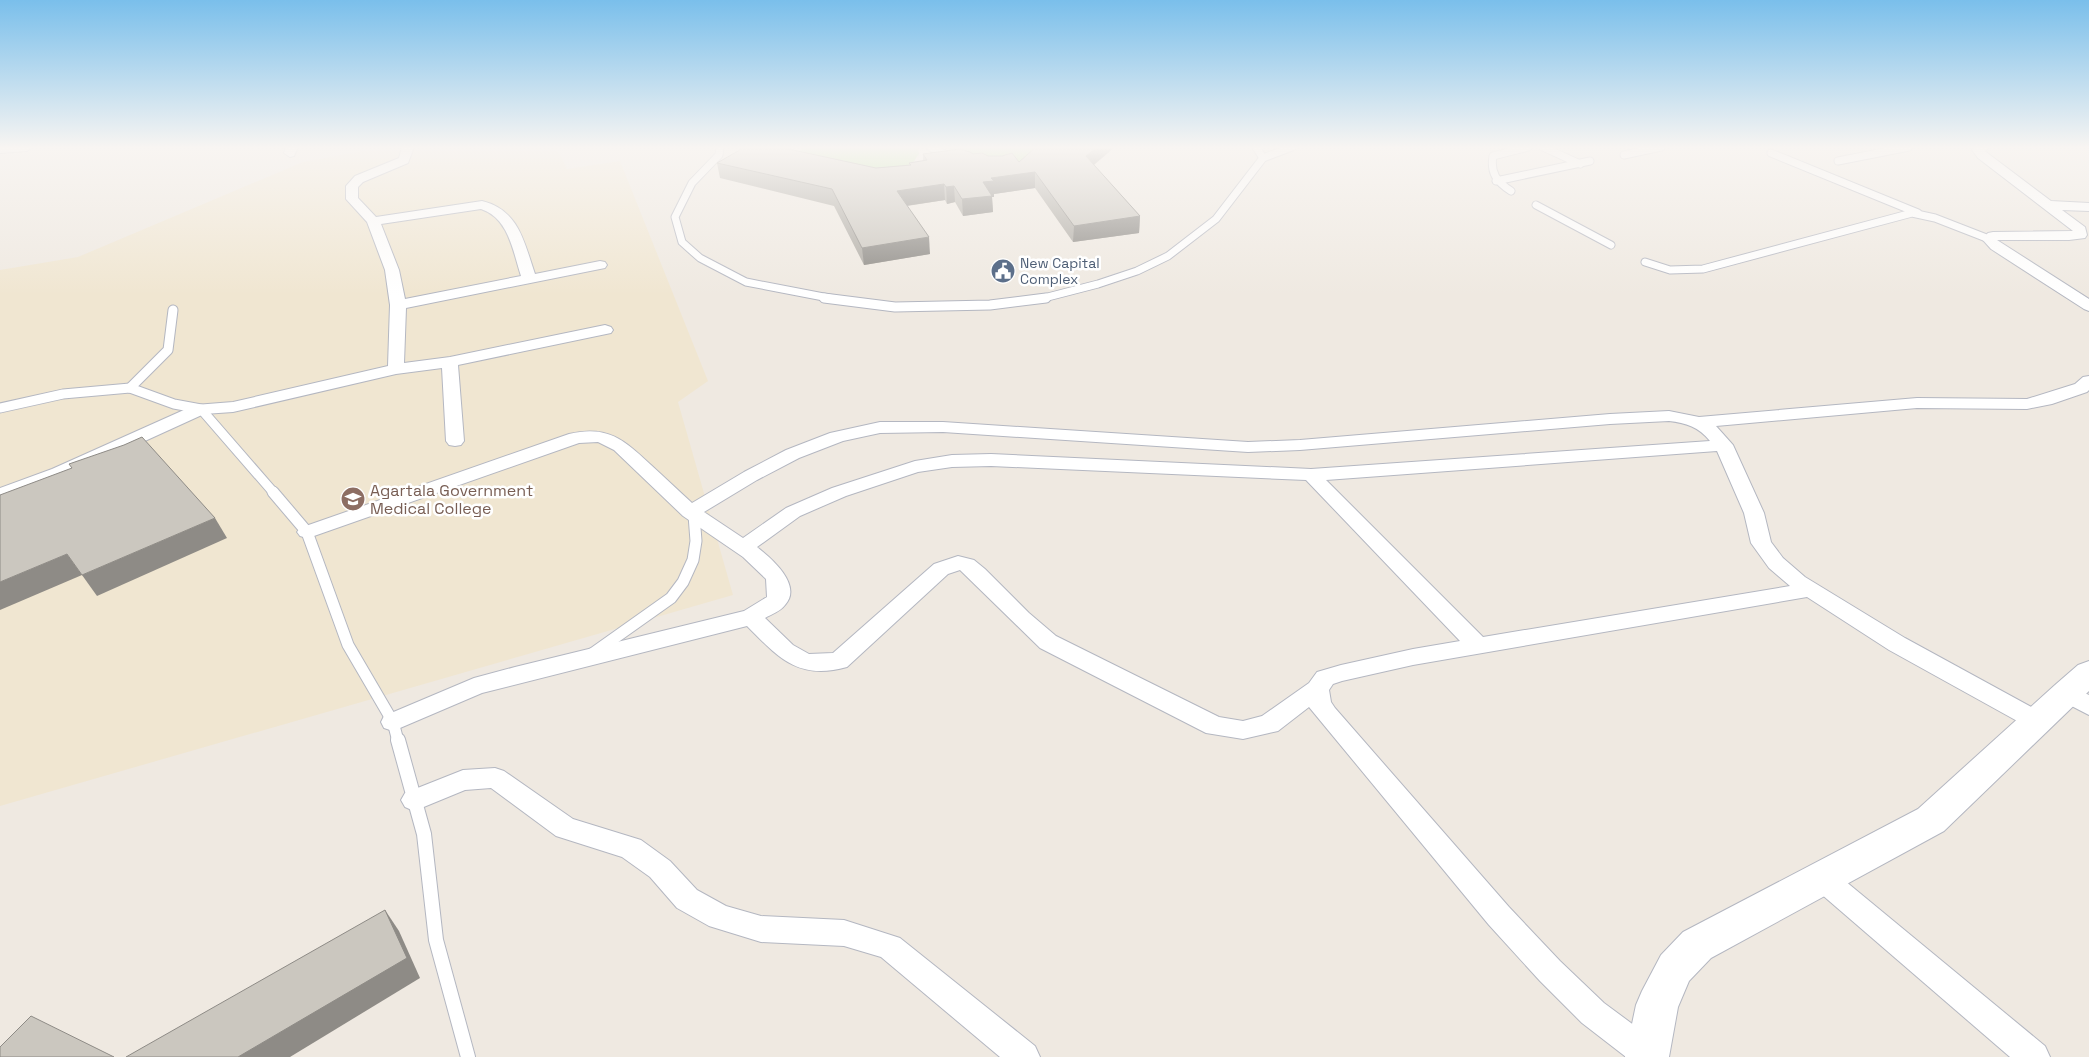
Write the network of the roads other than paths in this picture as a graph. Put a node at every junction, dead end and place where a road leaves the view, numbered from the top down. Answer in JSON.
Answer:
{"nodes":[{"id":1,"x":352,"y":196,"type":"edge"},
{"id":2,"x":686,"y":196,"type":"edge"},
{"id":3,"x":1233,"y":196,"type":"edge"},
{"id":4,"x":1880,"y":196,"type":"edge"},
{"id":5,"x":2035,"y":196,"type":"edge"},
{"id":6,"x":1536,"y":205,"type":"dead end"},
{"id":7,"x":2048,"y":206,"type":"junction"},
{"id":8,"x":2089,"y":207,"type":"edge"},
{"id":9,"x":1919,"y":214,"type":"junction"},
{"id":10,"x":373,"y":221,"type":"junction"},
{"id":11,"x":2084,"y":236,"type":"edge"},
{"id":12,"x":1989,"y":239,"type":"junction"},
{"id":13,"x":1611,"y":245,"type":"dead end"},
{"id":14,"x":1645,"y":262,"type":"dead end"},
{"id":15,"x":600,"y":265,"type":"dead end"},
{"id":16,"x":529,"y":279,"type":"junction"},
{"id":17,"x":398,"y":305,"type":"junction"},
{"id":18,"x":2089,"y":306,"type":"edge"},
{"id":19,"x":173,"y":310,"type":"dead end"},
{"id":20,"x":605,"y":330,"type":"dead end"},
{"id":21,"x":450,"y":362,"type":"junction"},
{"id":22,"x":396,"y":369,"type":"junction"},
{"id":23,"x":2089,"y":381,"type":"edge"},
{"id":24,"x":130,"y":388,"type":"junction"},
{"id":25,"x":0,"y":408,"type":"edge"},
{"id":26,"x":201,"y":409,"type":"junction"},
{"id":27,"x":1698,"y":422,"type":"junction"},
{"id":28,"x":455,"y":441,"type":"dead end"},
{"id":29,"x":1724,"y":445,"type":"junction"},
{"id":30,"x":1311,"y":474,"type":"junction"},
{"id":31,"x":0,"y":495,"type":"edge"},
{"id":32,"x":0,"y":508,"type":"edge"},
{"id":33,"x":692,"y":513,"type":"junction"},
{"id":34,"x":307,"y":532,"type":"junction"},
{"id":35,"x":742,"y":548,"type":"junction"},
{"id":36,"x":1809,"y":590,"type":"junction"},
{"id":37,"x":751,"y":617,"type":"junction"},
{"id":38,"x":1478,"y":646,"type":"junction"},
{"id":39,"x":589,"y":656,"type":"junction"},
{"id":40,"x":1317,"y":689,"type":"junction"},
{"id":41,"x":2081,"y":691,"type":"edge"},
{"id":42,"x":2037,"y":721,"type":"junction"},
{"id":43,"x":393,"y":722,"type":"junction"},
{"id":44,"x":414,"y":800,"type":"junction"},
{"id":45,"x":1823,"y":878,"type":"junction"},
{"id":46,"x":1647,"y":1055,"type":"edge"},
{"id":47,"x":468,"y":1057,"type":"edge"},
{"id":48,"x":1024,"y":1057,"type":"edge"},
{"id":49,"x":2034,"y":1057,"type":"edge"}],
"edges":[{"from":1,"to":10,"type":"street"},
{"from":2,"to":3,"type":"lane"},
{"from":4,"to":9,"type":"lane"},
{"from":5,"to":7,"type":"street"},
{"from":6,"to":13,"type":"lane"},
{"from":7,"to":8,"type":"street"},
{"from":7,"to":11,"type":"street"},
{"from":9,"to":12,"type":"lane"},
{"from":9,"to":14,"type":"lane"},
{"from":10,"to":16,"type":"street"},
{"from":10,"to":17,"type":"street"},
{"from":11,"to":12,"type":"street"},
{"from":12,"to":18,"type":"street"},
{"from":15,"to":16,"type":"street"},
{"from":16,"to":17,"type":"street"},
{"from":17,"to":22,"type":"street"},
{"from":19,"to":24,"type":"lane"},
{"from":20,"to":21,"type":"street"},
{"from":21,"to":22,"type":"street"},
{"from":21,"to":28,"type":"street"},
{"from":22,"to":26,"type":"street"},
{"from":23,"to":27,"type":"street"},
{"from":24,"to":25,"type":"lane"},
{"from":24,"to":26,"type":"lane"},
{"from":26,"to":31,"type":"street"},
{"from":26,"to":32,"type":"street"},
{"from":26,"to":34,"type":"lane"},
{"from":27,"to":29,"type":"street"},
{"from":27,"to":33,"type":"street"},
{"from":29,"to":30,"type":"street"},
{"from":29,"to":36,"type":"street"},
{"from":30,"to":35,"type":"street"},
{"from":30,"to":38,"type":"street"},
{"from":33,"to":34,"type":"street"},
{"from":33,"to":35,"type":"street"},
{"from":33,"to":39,"type":"lane"},
{"from":34,"to":43,"type":"lane"},
{"from":35,"to":37,"type":"street"},
{"from":36,"to":38,"type":"street"},
{"from":36,"to":42,"type":"street"},
{"from":37,"to":39,"type":"street"},
{"from":37,"to":40,"type":"street"},
{"from":38,"to":40,"type":"street"},
{"from":39,"to":43,"type":"street"},
{"from":40,"to":46,"type":"street"},
{"from":41,"to":42,"type":"street"},
{"from":42,"to":45,"type":"street"},
{"from":43,"to":44,"type":"lane"},
{"from":44,"to":47,"type":"lane"},
{"from":44,"to":48,"type":"street"},
{"from":45,"to":46,"type":"street"},
{"from":45,"to":49,"type":"street"}]}
